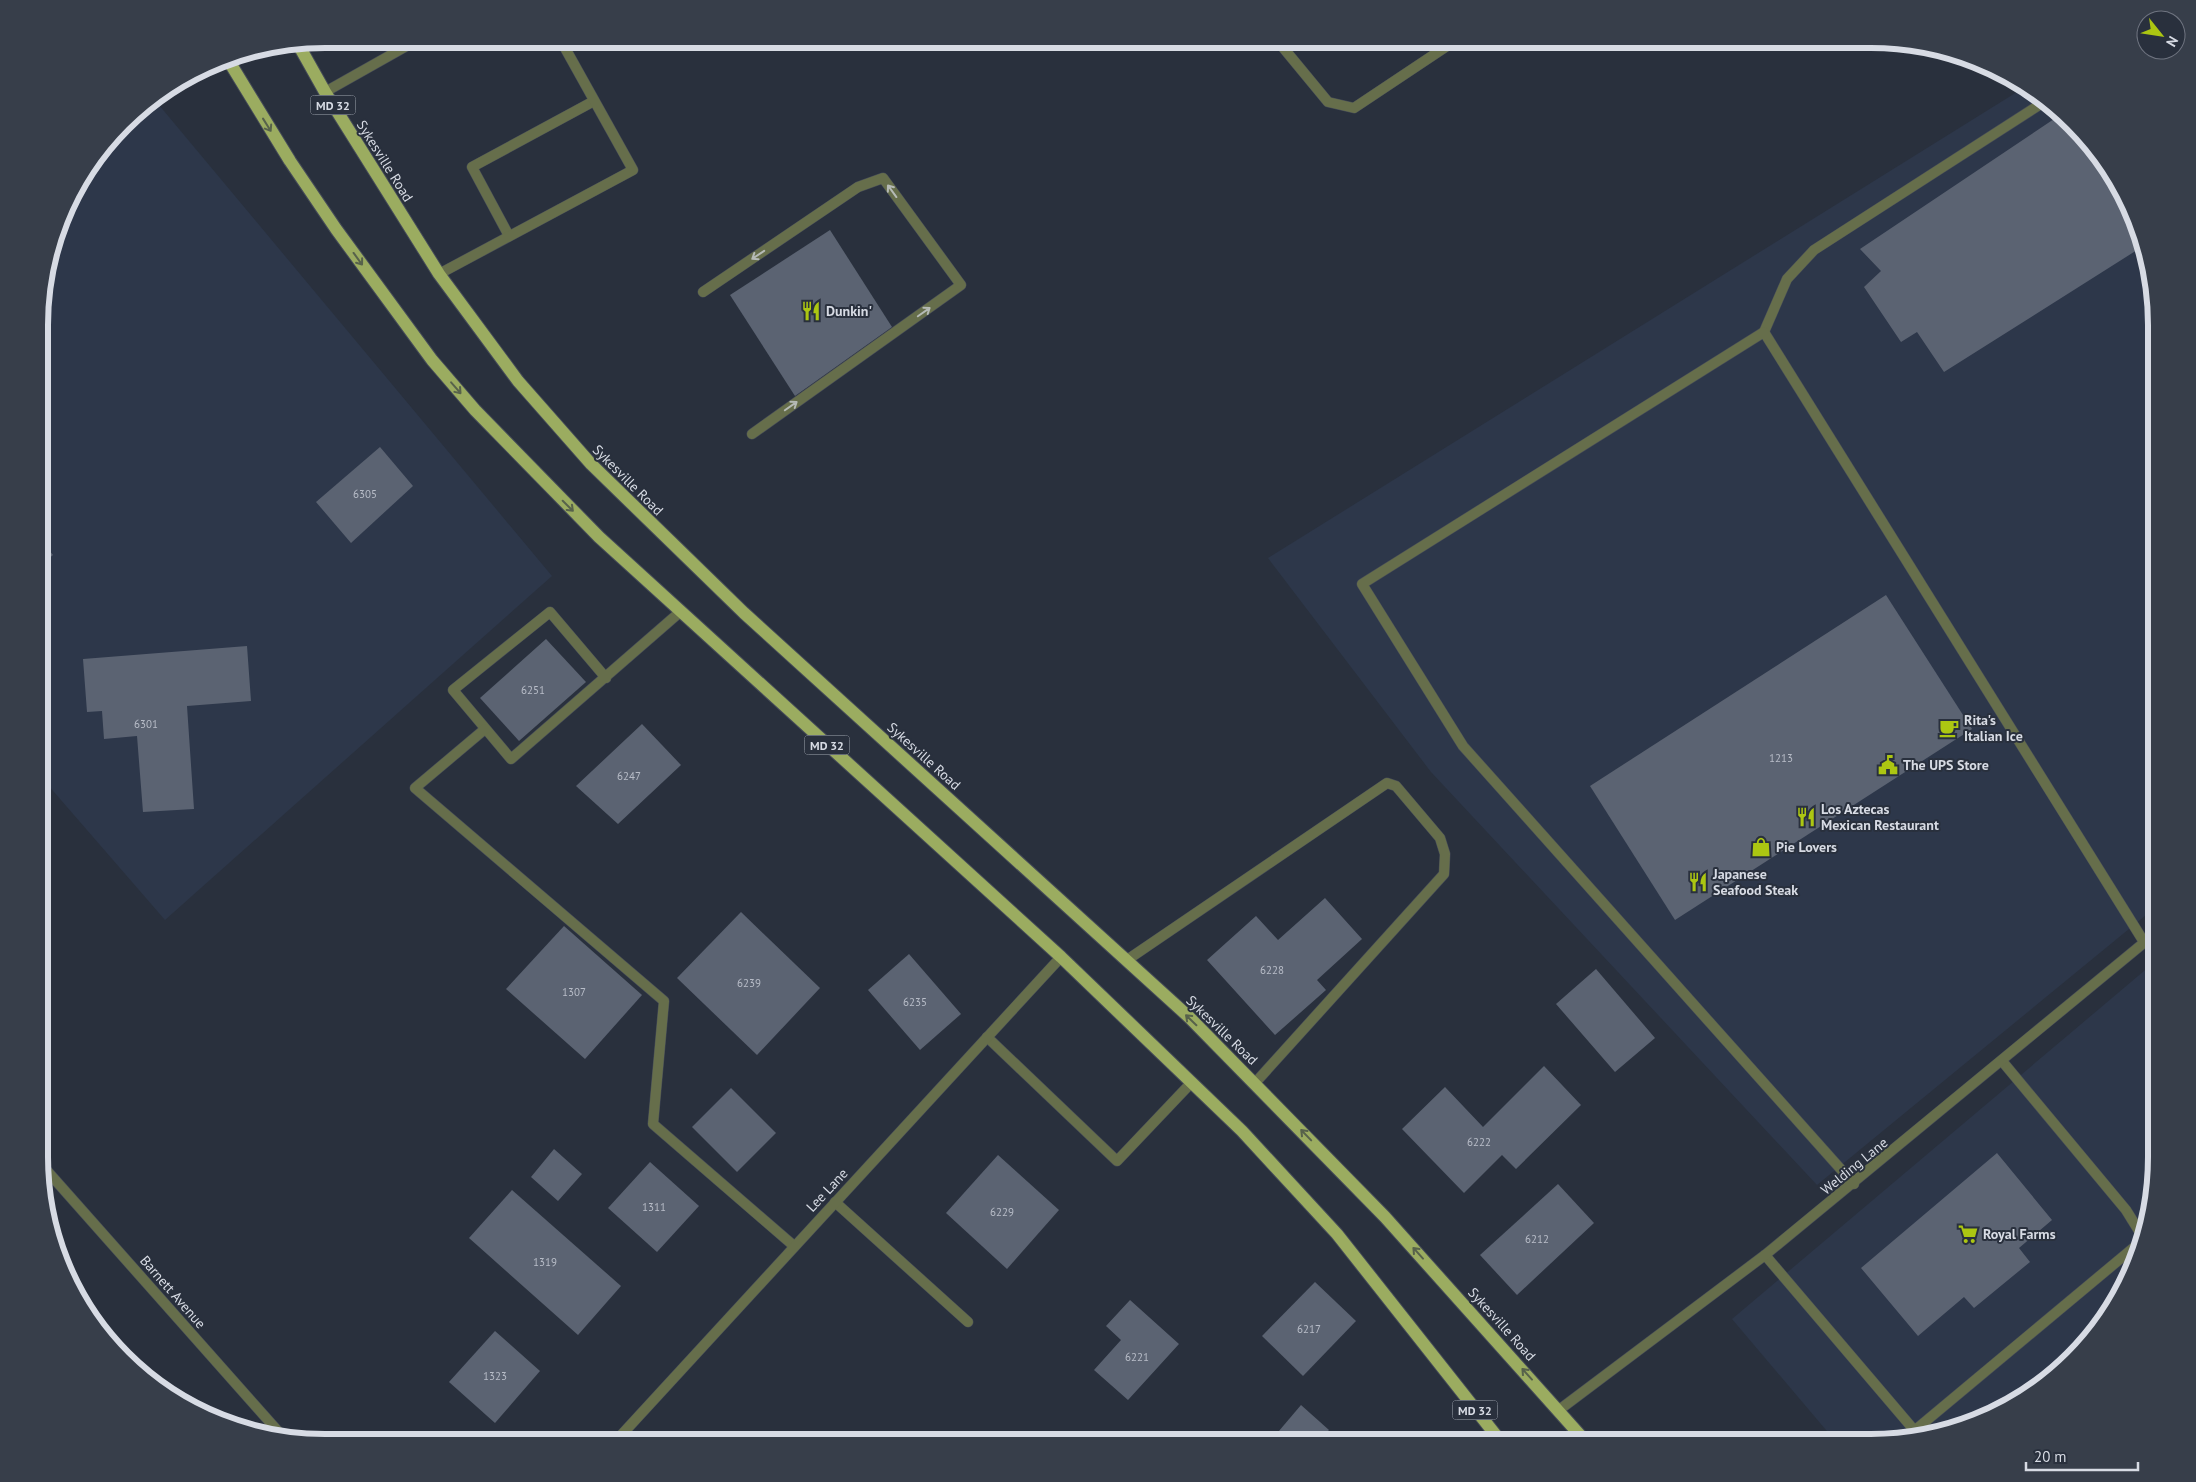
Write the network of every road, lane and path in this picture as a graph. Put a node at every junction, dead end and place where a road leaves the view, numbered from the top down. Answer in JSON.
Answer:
{"nodes":[{"id":1,"x":405,"y":47,"type":"edge"},
{"id":2,"x":564,"y":47,"type":"edge"},
{"id":3,"x":1283,"y":47,"type":"edge"},
{"id":4,"x":1445,"y":47,"type":"edge"},
{"id":5,"x":301,"y":49,"type":"edge"},
{"id":6,"x":231,"y":64,"type":"edge"},
{"id":7,"x":325,"y":92,"type":"junction"},
{"id":8,"x":594,"y":101,"type":"junction"},
{"id":9,"x":2040,"y":105,"type":"edge"},
{"id":10,"x":509,"y":236,"type":"junction"},
{"id":11,"x":439,"y":274,"type":"junction"},
{"id":12,"x":703,"y":292,"type":"dead end"},
{"id":13,"x":1764,"y":332,"type":"junction"},
{"id":14,"x":752,"y":434,"type":"dead end"},
{"id":15,"x":680,"y":612,"type":"junction"},
{"id":16,"x":606,"y":678,"type":"junction"},
{"id":17,"x":485,"y":729,"type":"junction"},
{"id":18,"x":2148,"y":939,"type":"edge"},
{"id":19,"x":2144,"y":942,"type":"junction"},
{"id":20,"x":1061,"y":957,"type":"junction"},
{"id":21,"x":1127,"y":960,"type":"junction"},
{"id":22,"x":987,"y":1037,"type":"junction"},
{"id":23,"x":2002,"y":1061,"type":"junction"},
{"id":24,"x":1192,"y":1082,"type":"junction"},
{"id":25,"x":1255,"y":1083,"type":"junction"},
{"id":26,"x":48,"y":1172,"type":"edge"},
{"id":27,"x":1854,"y":1184,"type":"junction"},
{"id":28,"x":835,"y":1202,"type":"junction"},
{"id":29,"x":2139,"y":1230,"type":"edge"},
{"id":30,"x":794,"y":1246,"type":"junction"},
{"id":31,"x":2133,"y":1248,"type":"edge"},
{"id":32,"x":1765,"y":1255,"type":"junction"},
{"id":33,"x":968,"y":1322,"type":"dead end"},
{"id":34,"x":1559,"y":1410,"type":"junction"},
{"id":35,"x":1922,"y":1429,"type":"edge"},
{"id":36,"x":277,"y":1430,"type":"edge"},
{"id":37,"x":1914,"y":1431,"type":"edge"},
{"id":38,"x":622,"y":1434,"type":"edge"},
{"id":39,"x":1495,"y":1434,"type":"edge"},
{"id":40,"x":1579,"y":1434,"type":"edge"}],
"edges":[{"from":1,"to":7,"type":"street"},
{"from":2,"to":8,"type":"street"},
{"from":3,"to":4,"type":"street"},
{"from":5,"to":7,"type":"main road","name":"Sykesville Road","number":"MD 32"},
{"from":6,"to":15,"type":"main road","number":"MD 32","one_way":true},
{"from":7,"to":11,"type":"main road","name":"Sykesville Road","number":"MD 32"},
{"from":8,"to":10,"type":"street"},
{"from":8,"to":10,"type":"street"},
{"from":9,"to":13,"type":"street"},
{"from":10,"to":11,"type":"street"},
{"from":11,"to":21,"type":"main road","name":"Sykesville Road","number":"MD 32"},
{"from":14,"to":12,"type":"street","one_way":true},
{"from":13,"to":19,"type":"street"},
{"from":13,"to":27,"type":"street"},
{"from":15,"to":16,"type":"street"},
{"from":15,"to":20,"type":"main road","number":"MD 32"},
{"from":16,"to":17,"type":"street"},
{"from":16,"to":17,"type":"street"},
{"from":17,"to":30,"type":"street"},
{"from":18,"to":19,"type":"street","name":"Welding Lane"},
{"from":19,"to":23,"type":"street","name":"Welding Lane"},
{"from":20,"to":22,"type":"street","name":"Lee Lane"},
{"from":20,"to":24,"type":"main road","number":"MD 32"},
{"from":25,"to":21,"type":"main road","name":"Sykesville Road","number":"MD 32","one_way":true},
{"from":21,"to":25,"type":"street"},
{"from":22,"to":24,"type":"street"},
{"from":22,"to":28,"type":"street","name":"Lee Lane"},
{"from":23,"to":27,"type":"street","name":"Welding Lane"},
{"from":23,"to":29,"type":"street"},
{"from":24,"to":39,"type":"main road","number":"MD 32"},
{"from":34,"to":25,"type":"main road","name":"Sykesville Road","number":"MD 32","one_way":true},
{"from":26,"to":36,"type":"street","name":"Barnett Avenue"},
{"from":27,"to":32,"type":"street","name":"Welding Lane"},
{"from":28,"to":30,"type":"street","name":"Lee Lane"},
{"from":28,"to":33,"type":"street"},
{"from":30,"to":38,"type":"street","name":"Lee Lane"},
{"from":31,"to":35,"type":"street"},
{"from":32,"to":34,"type":"street","name":"Welding Lane"},
{"from":32,"to":37,"type":"street"},
{"from":34,"to":40,"type":"main road","name":"Sykesville Road","number":"MD 32"}]}
